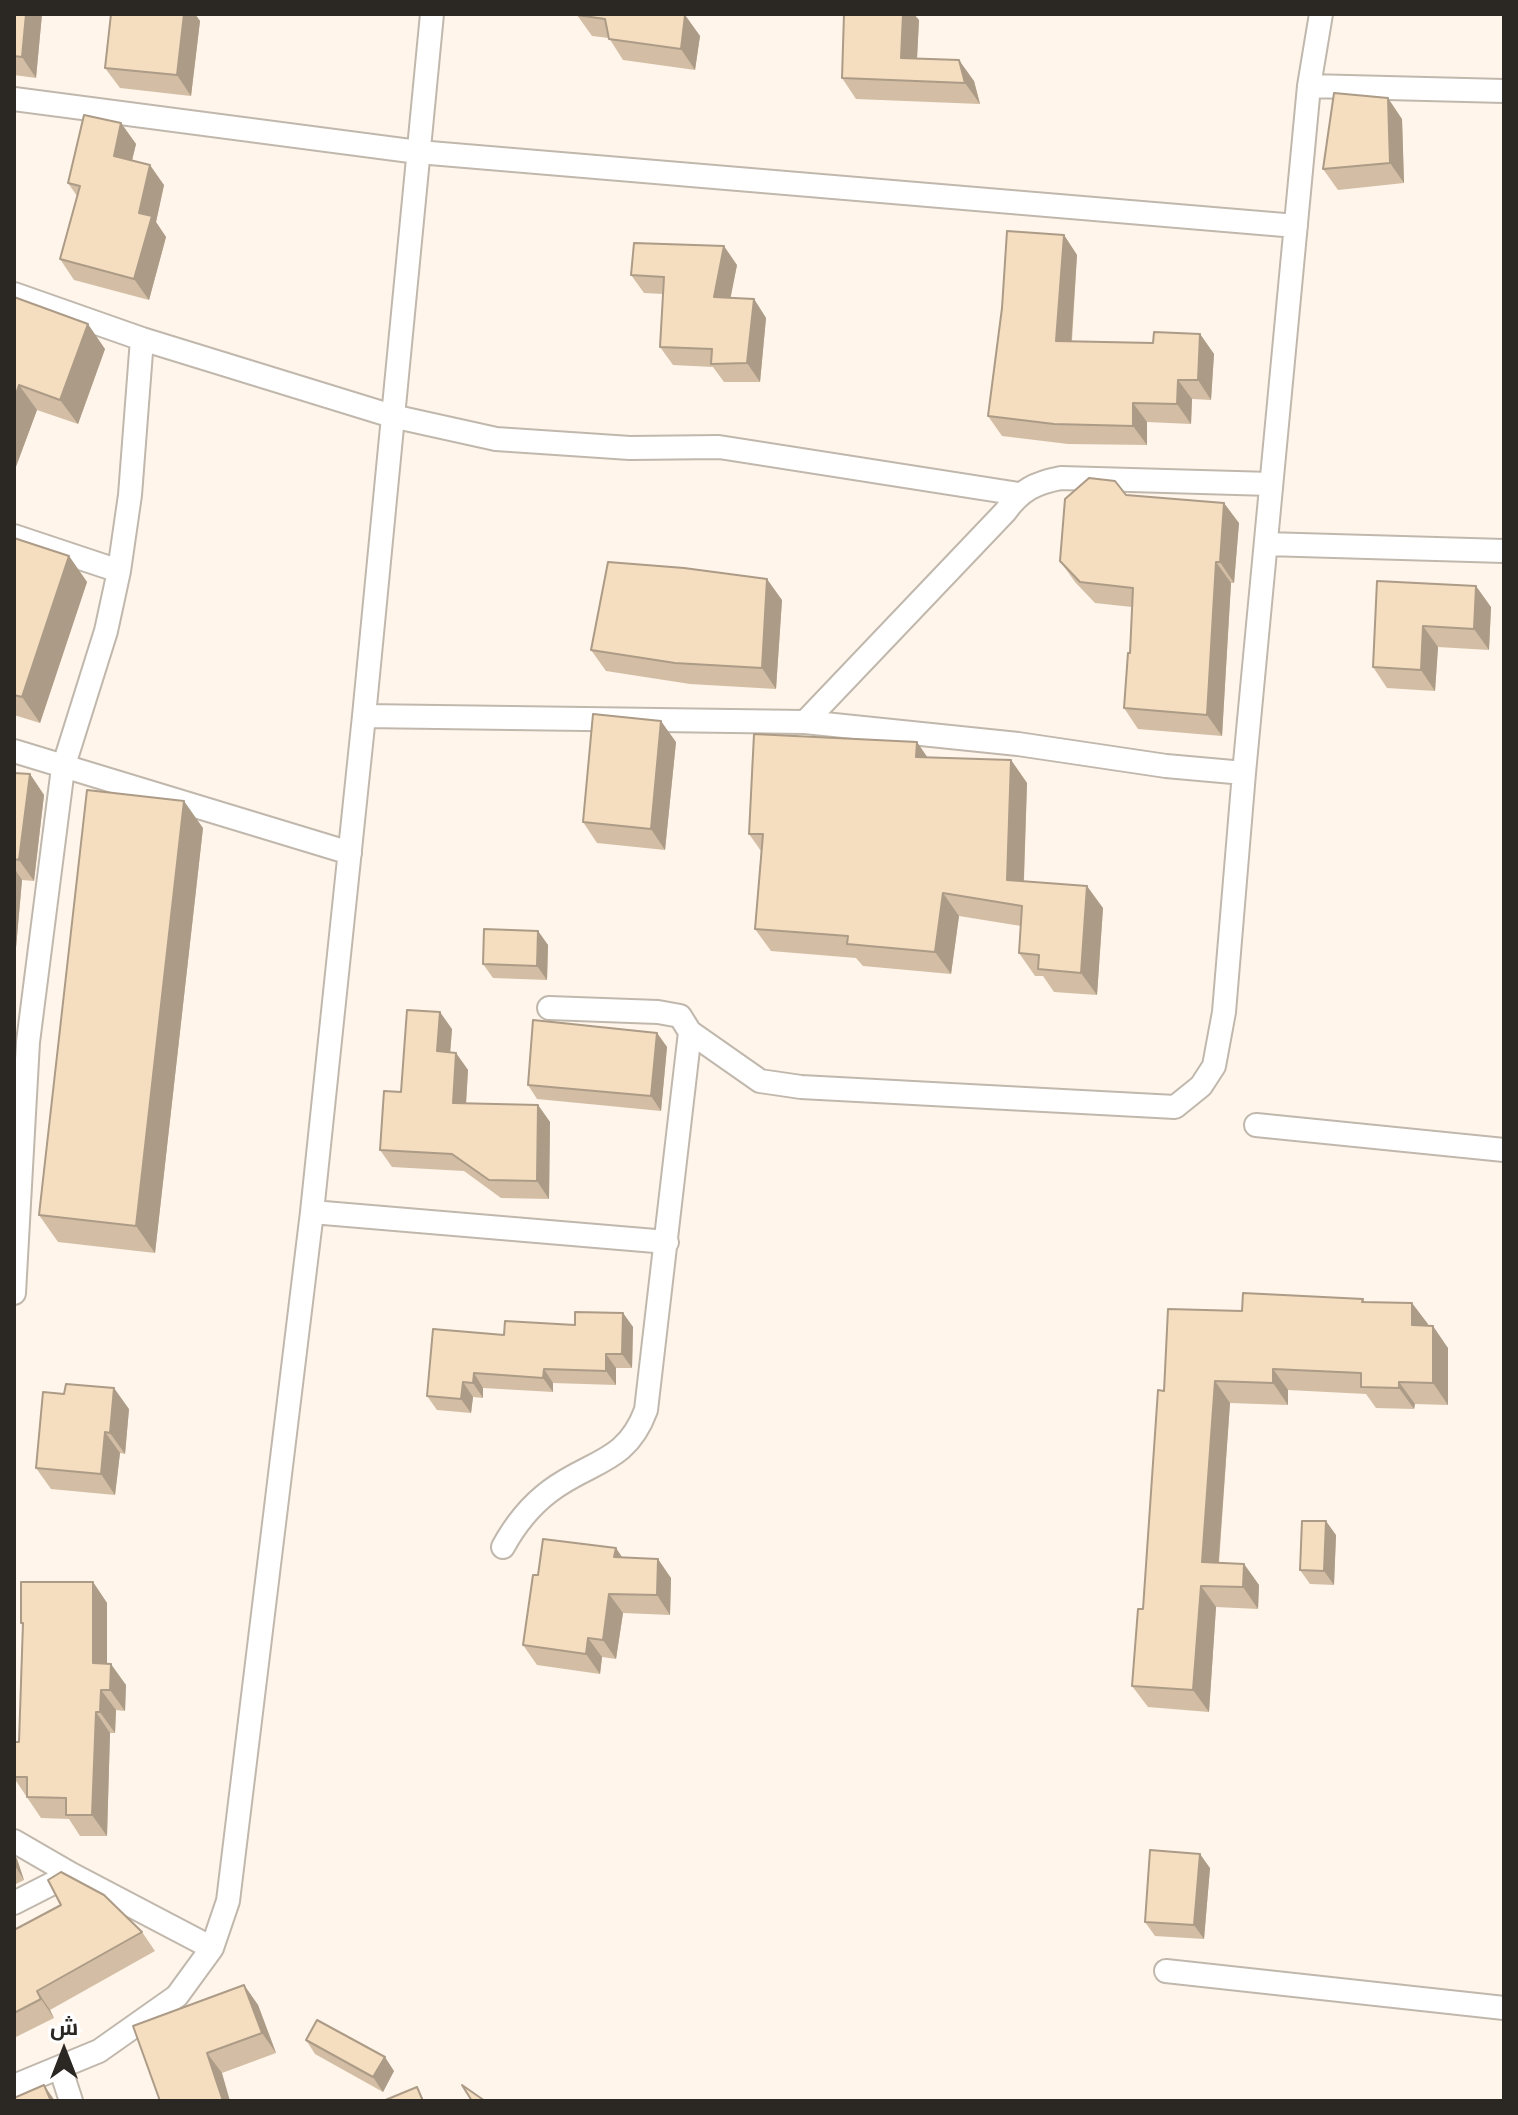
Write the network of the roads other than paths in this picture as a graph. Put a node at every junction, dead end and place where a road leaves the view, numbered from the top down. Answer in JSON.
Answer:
{"nodes":[{"id":1,"x":432,"y":14,"type":"edge"},
{"id":2,"x":1321,"y":14,"type":"edge"},
{"id":3,"x":1309,"y":86,"type":"junction"},
{"id":4,"x":1504,"y":91,"type":"edge"},
{"id":5,"x":14,"y":99,"type":"edge"},
{"id":6,"x":418,"y":152,"type":"junction"},
{"id":7,"x":1296,"y":226,"type":"junction"},
{"id":8,"x":14,"y":294,"type":"edge"},
{"id":9,"x":142,"y":339,"type":"junction"},
{"id":10,"x":392,"y":416,"type":"junction"},
{"id":11,"x":1271,"y":484,"type":"junction"},
{"id":12,"x":1019,"y":494,"type":"junction"},
{"id":13,"x":14,"y":536,"type":"edge"},
{"id":14,"x":1266,"y":544,"type":"junction"},
{"id":15,"x":1504,"y":551,"type":"edge"},
{"id":16,"x":119,"y":571,"type":"junction"},
{"id":17,"x":364,"y":716,"type":"junction"},
{"id":18,"x":805,"y":722,"type":"junction"},
{"id":19,"x":14,"y":751,"type":"edge"},
{"id":20,"x":63,"y":768,"type":"junction"},
{"id":21,"x":1244,"y":773,"type":"junction"},
{"id":22,"x":350,"y":853,"type":"junction"},
{"id":23,"x":549,"y":1008,"type":"dead end"},
{"id":24,"x":690,"y":1032,"type":"junction"},
{"id":25,"x":1256,"y":1125,"type":"dead end"},
{"id":26,"x":1504,"y":1150,"type":"edge"},
{"id":27,"x":312,"y":1212,"type":"junction"},
{"id":28,"x":667,"y":1242,"type":"junction"},
{"id":29,"x":14,"y":1293,"type":"edge"},
{"id":30,"x":503,"y":1547,"type":"dead end"},
{"id":31,"x":14,"y":1841,"type":"edge"},
{"id":32,"x":71,"y":1874,"type":"junction"},
{"id":33,"x":14,"y":1903,"type":"edge"},
{"id":34,"x":212,"y":1948,"type":"junction"},
{"id":35,"x":1166,"y":1971,"type":"dead end"},
{"id":36,"x":1504,"y":2008,"type":"edge"},
{"id":37,"x":60,"y":2067,"type":"junction"},
{"id":38,"x":14,"y":2086,"type":"edge"},
{"id":39,"x":71,"y":2101,"type":"edge"}],
"edges":[{"from":1,"to":6,"type":"street"},
{"from":2,"to":3,"type":"street"},
{"from":3,"to":4,"type":"street"},
{"from":3,"to":7,"type":"street"},
{"from":5,"to":6,"type":"street"},
{"from":6,"to":7,"type":"street"},
{"from":6,"to":10,"type":"street"},
{"from":7,"to":11,"type":"street"},
{"from":8,"to":9,"type":"street"},
{"from":9,"to":10,"type":"street"},
{"from":9,"to":16,"type":"street"},
{"from":10,"to":12,"type":"street"},
{"from":10,"to":17,"type":"street"},
{"from":11,"to":12,"type":"street"},
{"from":11,"to":14,"type":"street"},
{"from":12,"to":18,"type":"street"},
{"from":13,"to":16,"type":"street"},
{"from":14,"to":15,"type":"street"},
{"from":14,"to":21,"type":"street"},
{"from":16,"to":20,"type":"street"},
{"from":17,"to":18,"type":"street"},
{"from":17,"to":22,"type":"street"},
{"from":18,"to":21,"type":"street"},
{"from":19,"to":20,"type":"street"},
{"from":20,"to":22,"type":"street"},
{"from":20,"to":29,"type":"street"},
{"from":21,"to":24,"type":"street"},
{"from":22,"to":27,"type":"street"},
{"from":23,"to":24,"type":"street"},
{"from":24,"to":28,"type":"street"},
{"from":25,"to":26,"type":"street"},
{"from":27,"to":28,"type":"street"},
{"from":27,"to":34,"type":"street"},
{"from":28,"to":30,"type":"street"},
{"from":31,"to":32,"type":"street"},
{"from":32,"to":33,"type":"street"},
{"from":32,"to":34,"type":"street"},
{"from":34,"to":37,"type":"street"},
{"from":35,"to":36,"type":"street"},
{"from":37,"to":38,"type":"street"},
{"from":37,"to":39,"type":"street"}]}
